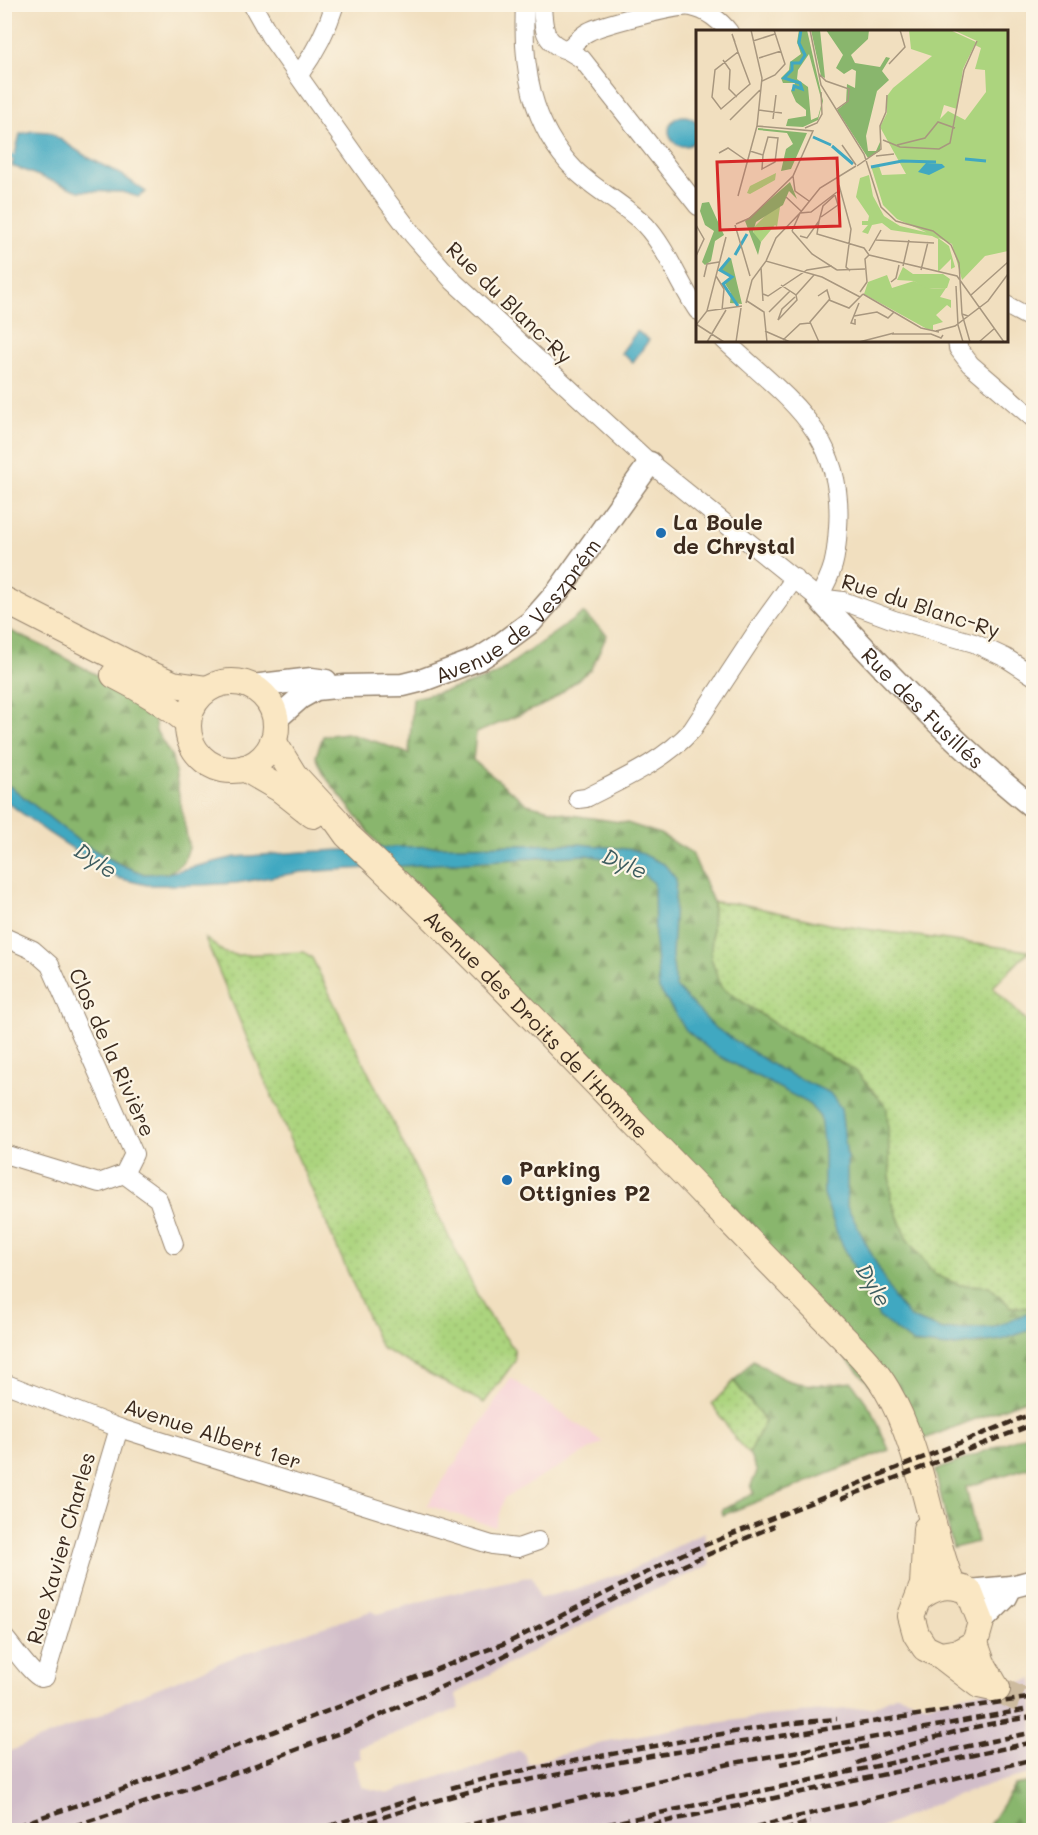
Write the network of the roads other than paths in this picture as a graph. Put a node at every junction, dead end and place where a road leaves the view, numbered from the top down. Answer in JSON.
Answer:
{"nodes":[{"id":1,"x":252,"y":4,"type":"edge"},
{"id":2,"x":335,"y":4,"type":"edge"},
{"id":3,"x":525,"y":4,"type":"edge"},
{"id":4,"x":542,"y":4,"type":"edge"},
{"id":5,"x":727,"y":30,"type":"edge"},
{"id":6,"x":567,"y":50,"type":"junction"},
{"id":7,"x":299,"y":75,"type":"junction"},
{"id":8,"x":696,"y":203,"type":"edge"},
{"id":9,"x":1008,"y":306,"type":"edge"},
{"id":10,"x":696,"y":308,"type":"edge"},
{"id":11,"x":1034,"y":320,"type":"edge"},
{"id":12,"x":726,"y":342,"type":"edge"},
{"id":13,"x":957,"y":342,"type":"edge"},
{"id":14,"x":1034,"y":419,"type":"edge"},
{"id":15,"x":650,"y":463,"type":"junction"},
{"id":16,"x":795,"y":578,"type":"junction"},
{"id":17,"x":818,"y":598,"type":"junction"},
{"id":18,"x":4,"y":600,"type":"edge"},
{"id":19,"x":4,"y":618,"type":"edge"},
{"id":20,"x":1034,"y":676,"type":"edge"},
{"id":21,"x":252,"y":686,"type":"junction"},
{"id":22,"x":345,"y":686,"type":"junction"},
{"id":23,"x":207,"y":689,"type":"junction"},
{"id":24,"x":188,"y":722,"type":"junction"},
{"id":25,"x":274,"y":731,"type":"junction"},
{"id":26,"x":244,"y":768,"type":"junction"},
{"id":27,"x":578,"y":799,"type":"dead end"},
{"id":28,"x":1034,"y":808,"type":"edge"},
{"id":29,"x":347,"y":835,"type":"junction"},
{"id":30,"x":4,"y":937,"type":"edge"},
{"id":31,"x":4,"y":1154,"type":"edge"},
{"id":32,"x":124,"y":1174,"type":"junction"},
{"id":33,"x":174,"y":1244,"type":"dead end"},
{"id":34,"x":5,"y":1385,"type":"edge"},
{"id":35,"x":119,"y":1428,"type":"junction"},
{"id":36,"x":927,"y":1505,"type":"junction"},
{"id":37,"x":538,"y":1541,"type":"dead end"},
{"id":38,"x":1034,"y":1581,"type":"edge"},
{"id":39,"x":1011,"y":1587,"type":"junction"},
{"id":40,"x":960,"y":1588,"type":"junction"},
{"id":41,"x":918,"y":1599,"type":"junction"},
{"id":42,"x":978,"y":1632,"type":"junction"},
{"id":43,"x":4,"y":1637,"type":"edge"},
{"id":44,"x":940,"y":1655,"type":"junction"}],
"edges":[{"from":1,"to":7,"type":"street","name":"Rue du Blanc-Ry"},
{"from":2,"to":7,"type":"street"},
{"from":3,"to":10,"type":"street"},
{"from":4,"to":6,"type":"street"},
{"from":5,"to":6,"type":"street"},
{"from":6,"to":8,"type":"street"},
{"from":7,"to":15,"type":"street","name":"Rue du Blanc-Ry"},
{"from":9,"to":11,"type":"street"},
{"from":12,"to":17,"type":"street"},
{"from":13,"to":14,"type":"street"},
{"from":15,"to":16,"type":"street","name":"Rue du Blanc-Ry"},
{"from":15,"to":22,"type":"street","name":"Avenue de Veszprém"},
{"from":16,"to":17,"type":"street","name":"Rue du Blanc-Ry"},
{"from":16,"to":27,"type":"street"},
{"from":17,"to":20,"type":"street","name":"Rue du Blanc-Ry"},
{"from":17,"to":28,"type":"street","name":"Rue des Fusillés"},
{"from":18,"to":23,"type":"main road"},
{"from":19,"to":24,"type":"main road"},
{"from":21,"to":22,"type":"street","name":"Avenue de Veszprém"},
{"from":21,"to":23,"type":"main road"},
{"from":21,"to":25,"type":"main road"},
{"from":22,"to":25,"type":"street","name":"Avenue de Veszprém"},
{"from":23,"to":24,"type":"main road"},
{"from":24,"to":26,"type":"main road"},
{"from":25,"to":26,"type":"main road"},
{"from":25,"to":29,"type":"main road"},
{"from":26,"to":29,"type":"main road"},
{"from":29,"to":36,"type":"main road","name":"Avenue des Droits de l'Homme"},
{"from":30,"to":32,"type":"street","name":"Clos de la Rivière"},
{"from":31,"to":32,"type":"street"},
{"from":32,"to":33,"type":"street"},
{"from":34,"to":35,"type":"street","name":"Avenue Albert 1er"},
{"from":35,"to":37,"type":"street","name":"Avenue Albert 1er"},
{"from":35,"to":43,"type":"street","name":"Rue Xavier Charles"},
{"from":36,"to":40,"type":"main road","name":"Avenue des Droits de l'Homme"},
{"from":36,"to":41,"type":"main road","name":"Avenue des Droits de l'Homme"},
{"from":38,"to":39,"type":"street"},
{"from":39,"to":40,"type":"street"},
{"from":39,"to":42,"type":"street"},
{"from":40,"to":41,"type":"main road"},
{"from":40,"to":42,"type":"main road"},
{"from":41,"to":44,"type":"main road"},
{"from":42,"to":44,"type":"main road"},
{"from":42,"to":44,"type":"main road"}]}
